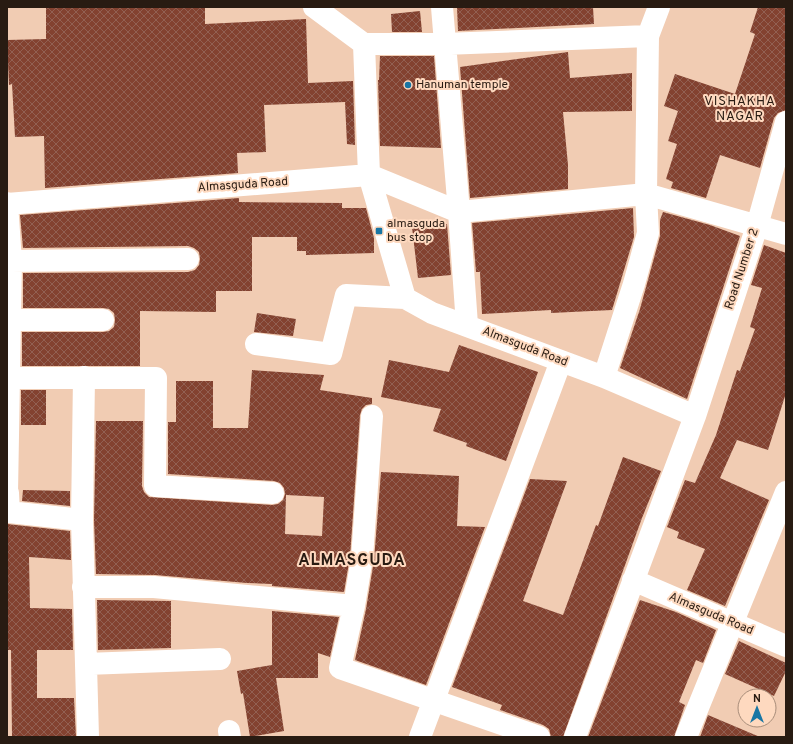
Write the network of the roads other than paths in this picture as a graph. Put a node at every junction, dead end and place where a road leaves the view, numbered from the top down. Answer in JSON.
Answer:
{"nodes":[{"id":1,"x":314,"y":7,"type":"edge"},
{"id":2,"x":442,"y":7,"type":"edge"},
{"id":3,"x":659,"y":7,"type":"edge"},
{"id":4,"x":648,"y":36,"type":"junction"},
{"id":5,"x":364,"y":44,"type":"junction"},
{"id":6,"x":444,"y":44,"type":"junction"},
{"id":7,"x":786,"y":122,"type":"edge"},
{"id":8,"x":370,"y":175,"type":"junction"},
{"id":9,"x":646,"y":194,"type":"junction"},
{"id":10,"x":7,"y":203,"type":"edge"},
{"id":11,"x":459,"y":212,"type":"junction"},
{"id":12,"x":757,"y":226,"type":"junction"},
{"id":13,"x":786,"y":234,"type":"edge"},
{"id":14,"x":188,"y":259,"type":"dead end"},
{"id":15,"x":11,"y":261,"type":"junction"},
{"id":16,"x":9,"y":287,"type":"edge"},
{"id":17,"x":405,"y":298,"type":"junction"},
{"id":18,"x":11,"y":320,"type":"junction"},
{"id":19,"x":103,"y":320,"type":"dead end"},
{"id":20,"x":467,"y":325,"type":"junction"},
{"id":21,"x":256,"y":344,"type":"dead end"},
{"id":22,"x":561,"y":361,"type":"junction"},
{"id":23,"x":84,"y":377,"type":"junction"},
{"id":24,"x":604,"y":377,"type":"junction"},
{"id":25,"x":10,"y":378,"type":"junction"},
{"id":26,"x":372,"y":416,"type":"dead end"},
{"id":27,"x":695,"y":416,"type":"junction"},
{"id":28,"x":786,"y":492,"type":"edge"},
{"id":29,"x":8,"y":493,"type":"edge"},
{"id":30,"x":273,"y":493,"type":"dead end"},
{"id":31,"x":82,"y":520,"type":"junction"},
{"id":32,"x":633,"y":580,"type":"junction"},
{"id":33,"x":83,"y":587,"type":"junction"},
{"id":34,"x":354,"y":606,"type":"junction"},
{"id":35,"x":733,"y":623,"type":"junction"},
{"id":36,"x":786,"y":646,"type":"edge"},
{"id":37,"x":220,"y":659,"type":"dead end"},
{"id":38,"x":86,"y":664,"type":"junction"},
{"id":39,"x":433,"y":700,"type":"junction"},
{"id":40,"x":88,"y":737,"type":"edge"},
{"id":41,"x":420,"y":737,"type":"edge"},
{"id":42,"x":539,"y":737,"type":"edge"},
{"id":43,"x":575,"y":737,"type":"edge"},
{"id":44,"x":686,"y":737,"type":"edge"}],
"edges":[{"from":1,"to":5,"type":"street"},
{"from":2,"to":6,"type":"street"},
{"from":3,"to":4,"type":"street"},
{"from":4,"to":6,"type":"street"},
{"from":4,"to":9,"type":"street"},
{"from":5,"to":6,"type":"street"},
{"from":5,"to":8,"type":"street"},
{"from":6,"to":11,"type":"street"},
{"from":7,"to":12,"type":"street","name":"Road Number 2"},
{"from":8,"to":10,"type":"street","name":"Almasguda Road"},
{"from":8,"to":11,"type":"street"},
{"from":8,"to":17,"type":"street"},
{"from":9,"to":11,"type":"street"},
{"from":9,"to":12,"type":"street"},
{"from":9,"to":24,"type":"street"},
{"from":10,"to":15,"type":"street"},
{"from":11,"to":20,"type":"street"},
{"from":12,"to":13,"type":"street"},
{"from":12,"to":27,"type":"street","name":"Road Number 2"},
{"from":14,"to":15,"type":"street"},
{"from":15,"to":16,"type":"street"},
{"from":16,"to":18,"type":"street"},
{"from":17,"to":20,"type":"street","name":"Almasguda Road"},
{"from":17,"to":21,"type":"street"},
{"from":18,"to":19,"type":"street"},
{"from":18,"to":25,"type":"street"},
{"from":20,"to":22,"type":"street","name":"Almasguda Road"},
{"from":22,"to":24,"type":"street","name":"Almasguda Road"},
{"from":22,"to":39,"type":"street"},
{"from":23,"to":25,"type":"street"},
{"from":23,"to":30,"type":"street"},
{"from":23,"to":31,"type":"street"},
{"from":24,"to":27,"type":"street","name":"Almasguda Road"},
{"from":25,"to":29,"type":"street"},
{"from":26,"to":34,"type":"street"},
{"from":27,"to":32,"type":"street"},
{"from":28,"to":35,"type":"street"},
{"from":29,"to":31,"type":"street"},
{"from":31,"to":33,"type":"street"},
{"from":32,"to":35,"type":"street","name":"Almasguda Road"},
{"from":32,"to":43,"type":"street"},
{"from":33,"to":34,"type":"street"},
{"from":33,"to":38,"type":"street"},
{"from":34,"to":39,"type":"street"},
{"from":35,"to":36,"type":"street","name":"Almasguda Road"},
{"from":35,"to":44,"type":"street"},
{"from":37,"to":38,"type":"street"},
{"from":38,"to":40,"type":"street"},
{"from":39,"to":41,"type":"street"},
{"from":39,"to":42,"type":"street"}]}
